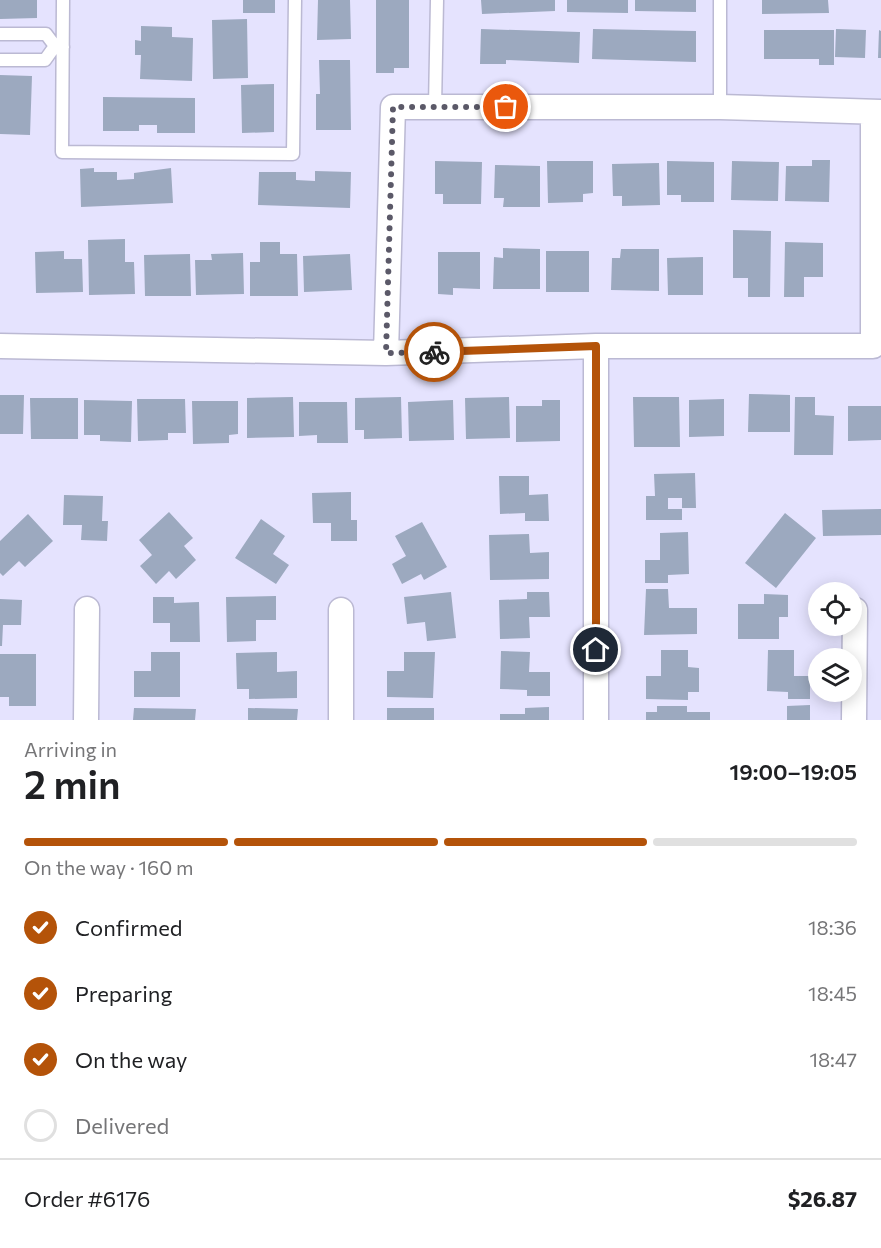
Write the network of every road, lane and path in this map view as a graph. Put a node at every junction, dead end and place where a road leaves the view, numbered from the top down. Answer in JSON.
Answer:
{"nodes":[{"id":1,"x":63,"y":0,"type":"edge"},
{"id":2,"x":295,"y":0,"type":"edge"},
{"id":3,"x":437,"y":0,"type":"edge"},
{"id":4,"x":720,"y":0,"type":"edge"},
{"id":5,"x":0,"y":34,"type":"edge"},
{"id":6,"x":59,"y":46,"type":"junction"},
{"id":7,"x":0,"y":60,"type":"edge"},
{"id":8,"x":435,"y":107,"type":"junction"},
{"id":9,"x":720,"y":107,"type":"junction"},
{"id":10,"x":877,"y":112,"type":"edge"},
{"id":11,"x":0,"y":346,"type":"edge"},
{"id":12,"x":596,"y":346,"type":"junction"},
{"id":13,"x":386,"y":353,"type":"junction"},
{"id":14,"x":87,"y":609,"type":"dead end"},
{"id":15,"x":341,"y":610,"type":"dead end"},
{"id":16,"x":855,"y":636,"type":"edge"},
{"id":17,"x":86,"y":720,"type":"edge"},
{"id":18,"x":341,"y":720,"type":"edge"},
{"id":19,"x":596,"y":720,"type":"edge"},
{"id":20,"x":854,"y":720,"type":"edge"}],
"edges":[{"from":1,"to":6,"type":"lane"},
{"from":2,"to":6,"type":"lane"},
{"from":3,"to":8,"type":"lane"},
{"from":4,"to":9,"type":"lane"},
{"from":5,"to":6,"type":"lane"},
{"from":6,"to":7,"type":"lane"},
{"from":8,"to":9,"type":"street"},
{"from":8,"to":13,"type":"street"},
{"from":9,"to":10,"type":"street"},
{"from":10,"to":12,"type":"street"},
{"from":11,"to":13,"type":"street"},
{"from":12,"to":13,"type":"street"},
{"from":12,"to":19,"type":"street"},
{"from":14,"to":17,"type":"street"},
{"from":15,"to":18,"type":"street"},
{"from":16,"to":20,"type":"street"}]}
